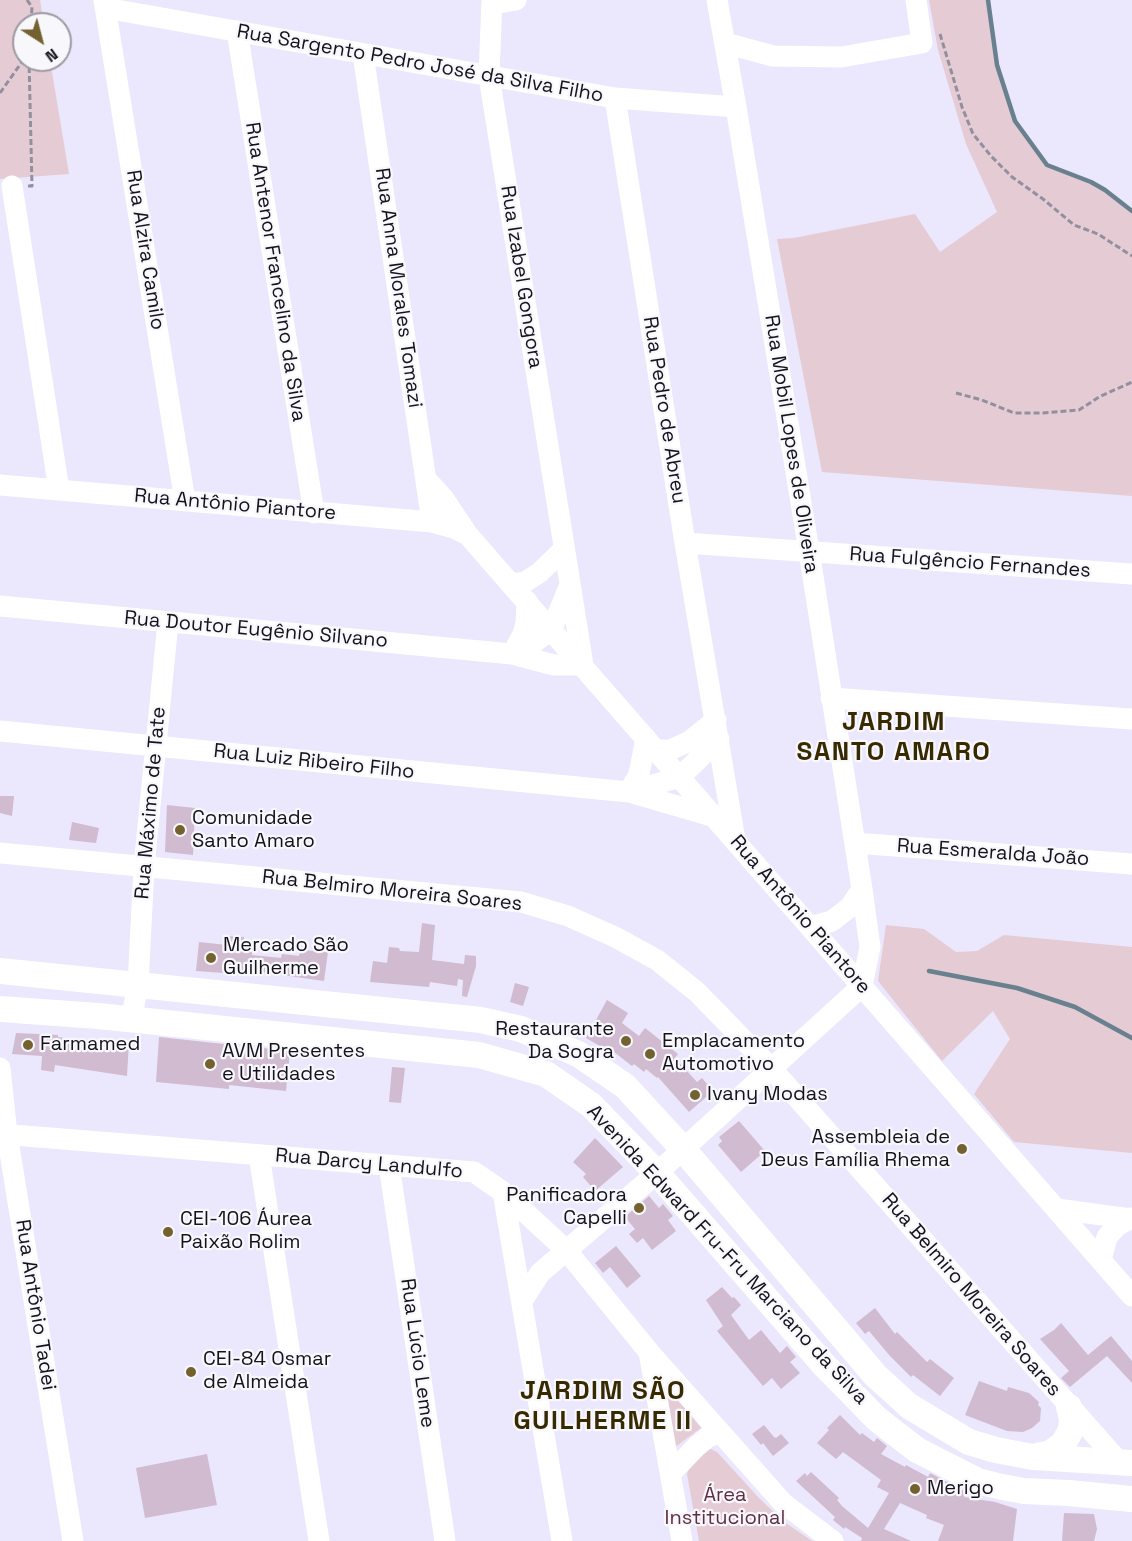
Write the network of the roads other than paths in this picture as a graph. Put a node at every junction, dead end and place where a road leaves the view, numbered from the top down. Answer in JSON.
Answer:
{"nodes":[{"id":1,"x":516,"y":0,"type":"edge"},
{"id":2,"x":717,"y":0,"type":"edge"},
{"id":3,"x":916,"y":0,"type":"edge"},
{"id":4,"x":493,"y":2,"type":"edge"},
{"id":5,"x":105,"y":4,"type":"edge"},
{"id":6,"x":237,"y":31,"type":"junction"},
{"id":7,"x":725,"y":43,"type":"junction"},
{"id":8,"x":363,"y":54,"type":"junction"},
{"id":9,"x":489,"y":76,"type":"junction"},
{"id":10,"x":615,"y":98,"type":"junction"},
{"id":11,"x":736,"y":107,"type":"junction"},
{"id":12,"x":12,"y":186,"type":"road end"},
{"id":13,"x":426,"y":479,"type":"junction"},
{"id":14,"x":0,"y":484,"type":"edge"},
{"id":15,"x":59,"y":490,"type":"junction"},
{"id":16,"x":185,"y":501,"type":"junction"},
{"id":17,"x":314,"y":513,"type":"junction"},
{"id":18,"x":432,"y":522,"type":"junction"},
{"id":19,"x":468,"y":535,"type":"junction"},
{"id":20,"x":685,"y":543,"type":"junction"},
{"id":21,"x":564,"y":549,"type":"junction"},
{"id":22,"x":809,"y":552,"type":"junction"},
{"id":23,"x":1132,"y":574,"type":"edge"},
{"id":24,"x":570,"y":583,"type":"junction"},
{"id":25,"x":512,"y":584,"type":"junction"},
{"id":26,"x":527,"y":601,"type":"junction"},
{"id":27,"x":0,"y":606,"type":"edge"},
{"id":28,"x":168,"y":622,"type":"junction"},
{"id":29,"x":552,"y":629,"type":"junction"},
{"id":30,"x":512,"y":654,"type":"junction"},
{"id":31,"x":583,"y":666,"type":"junction"},
{"id":32,"x":831,"y":698,"type":"junction"},
{"id":33,"x":1132,"y":719,"type":"edge"},
{"id":34,"x":717,"y":730,"type":"junction"},
{"id":35,"x":0,"y":731,"type":"edge"},
{"id":36,"x":651,"y":744,"type":"junction"},
{"id":37,"x":156,"y":746,"type":"junction"},
{"id":38,"x":680,"y":777,"type":"junction"},
{"id":39,"x":629,"y":792,"type":"junction"},
{"id":40,"x":715,"y":817,"type":"junction"},
{"id":41,"x":735,"y":840,"type":"junction"},
{"id":42,"x":855,"y":843,"type":"junction"},
{"id":43,"x":0,"y":853,"type":"edge"},
{"id":44,"x":1132,"y":864,"type":"edge"},
{"id":45,"x":144,"y":867,"type":"junction"},
{"id":46,"x":862,"y":889,"type":"junction"},
{"id":47,"x":810,"y":927,"type":"junction"},
{"id":48,"x":0,"y":971,"type":"edge"},
{"id":49,"x":138,"y":985,"type":"junction"},
{"id":50,"x":862,"y":986,"type":"junction"},
{"id":51,"x":0,"y":1009,"type":"edge"},
{"id":52,"x":131,"y":1020,"type":"junction"},
{"id":53,"x":0,"y":1068,"type":"edge"},
{"id":54,"x":771,"y":1068,"type":"junction"},
{"id":55,"x":4,"y":1134,"type":"edge"},
{"id":56,"x":683,"y":1149,"type":"junction"},
{"id":57,"x":259,"y":1155,"type":"junction"},
{"id":58,"x":389,"y":1165,"type":"junction"},
{"id":59,"x":657,"y":1173,"type":"junction"},
{"id":60,"x":503,"y":1192,"type":"junction"},
{"id":61,"x":1058,"y":1209,"type":"junction"},
{"id":62,"x":1132,"y":1218,"type":"edge"},
{"id":63,"x":566,"y":1250,"type":"junction"},
{"id":64,"x":1101,"y":1260,"type":"junction"},
{"id":65,"x":1132,"y":1296,"type":"edge"},
{"id":66,"x":522,"y":1301,"type":"junction"},
{"id":67,"x":649,"y":1352,"type":"junction"},
{"id":68,"x":1072,"y":1411,"type":"junction"},
{"id":69,"x":720,"y":1432,"type":"junction"},
{"id":70,"x":1033,"y":1457,"type":"junction"},
{"id":71,"x":1090,"y":1460,"type":"junction"},
{"id":72,"x":1125,"y":1462,"type":"edge"},
{"id":73,"x":670,"y":1473,"type":"junction"},
{"id":74,"x":1118,"y":1498,"type":"edge"},
{"id":75,"x":73,"y":1541,"type":"edge"},
{"id":76,"x":319,"y":1541,"type":"edge"},
{"id":77,"x":445,"y":1541,"type":"edge"},
{"id":78,"x":562,"y":1541,"type":"edge"},
{"id":79,"x":682,"y":1541,"type":"edge"},
{"id":80,"x":833,"y":1541,"type":"edge"}],
"edges":[{"from":1,"to":4,"type":"street"},
{"from":2,"to":7,"type":"street","name":"Rua Mobil Lopes de Oliveira"},
{"from":3,"to":7,"type":"street"},
{"from":4,"to":9,"type":"street","name":"Rua Izabel Gongora"},
{"from":5,"to":6,"type":"street","name":"Rua Sargento Pedro José da Silva Filho"},
{"from":5,"to":16,"type":"street","name":"Rua Alzira Camilo"},
{"from":6,"to":8,"type":"street","name":"Rua Sargento Pedro José da Silva Filho"},
{"from":6,"to":17,"type":"street","name":"Rua Antenor Francelino da Silva"},
{"from":7,"to":11,"type":"street","name":"Rua Mobil Lopes de Oliveira"},
{"from":8,"to":9,"type":"street","name":"Rua Sargento Pedro José da Silva Filho"},
{"from":8,"to":13,"type":"street","name":"Rua Anna Morales Tomazi"},
{"from":9,"to":10,"type":"street","name":"Rua Sargento Pedro José da Silva Filho"},
{"from":9,"to":21,"type":"street","name":"Rua Izabel Gongora"},
{"from":10,"to":11,"type":"street","name":"Rua Sargento Pedro José da Silva Filho"},
{"from":10,"to":20,"type":"street","name":"Rua Pedro de Abreu"},
{"from":11,"to":22,"type":"street","name":"Rua Mobil Lopes de Oliveira"},
{"from":12,"to":15,"type":"street"},
{"from":13,"to":18,"type":"street","name":"Rua Anna Morales Tomazi"},
{"from":13,"to":19,"type":"street","name":"Rua Antônio Piantore"},
{"from":14,"to":15,"type":"street","name":"Rua Antônio Piantore"},
{"from":15,"to":16,"type":"street","name":"Rua Antônio Piantore"},
{"from":16,"to":17,"type":"street","name":"Rua Antônio Piantore"},
{"from":17,"to":18,"type":"street","name":"Rua Antônio Piantore"},
{"from":18,"to":19,"type":"street","name":"Rua Antônio Piantore"},
{"from":19,"to":25,"type":"street","name":"Rua Antônio Piantore"},
{"from":20,"to":22,"type":"street","name":"Rua Fulgêncio Fernandes"},
{"from":20,"to":34,"type":"street","name":"Rua Pedro de Abreu"},
{"from":21,"to":24,"type":"street","name":"Rua Izabel Gongora"},
{"from":21,"to":25,"type":"street"},
{"from":22,"to":23,"type":"street","name":"Rua Fulgêncio Fernandes"},
{"from":22,"to":32,"type":"street","name":"Rua Mobil Lopes de Oliveira"},
{"from":24,"to":29,"type":"street"},
{"from":24,"to":31,"type":"street","name":"Rua Izabel Gongora"},
{"from":25,"to":26,"type":"street","name":"Rua Antônio Piantore"},
{"from":26,"to":29,"type":"street","name":"Rua Antônio Piantore"},
{"from":26,"to":30,"type":"street"},
{"from":27,"to":28,"type":"street","name":"Rua Doutor Eugênio Silvano"},
{"from":28,"to":30,"type":"street","name":"Rua Doutor Eugênio Silvano"},
{"from":28,"to":37,"type":"street","name":"Rua Máximo de Tate"},
{"from":29,"to":30,"type":"street"},
{"from":29,"to":31,"type":"street","name":"Rua Antônio Piantore"},
{"from":30,"to":31,"type":"street","name":"Rua Doutor Eugênio Silvano"},
{"from":31,"to":36,"type":"street","name":"Rua Antônio Piantore"},
{"from":32,"to":33,"type":"street"},
{"from":32,"to":42,"type":"street","name":"Rua Mobil Lopes de Oliveira"},
{"from":34,"to":36,"type":"street"},
{"from":34,"to":38,"type":"street"},
{"from":34,"to":41,"type":"street","name":"Rua Pedro de Abreu"},
{"from":35,"to":37,"type":"street","name":"Rua Luiz Ribeiro Filho"},
{"from":36,"to":38,"type":"street","name":"Rua Antônio Piantore"},
{"from":36,"to":39,"type":"street"},
{"from":37,"to":39,"type":"street","name":"Rua Luiz Ribeiro Filho"},
{"from":37,"to":45,"type":"street","name":"Rua Máximo de Tate"},
{"from":38,"to":39,"type":"street","name":"Rua Luiz Ribeiro Filho"},
{"from":38,"to":40,"type":"street","name":"Rua Antônio Piantore"},
{"from":39,"to":40,"type":"street","name":"Rua Luiz Ribeiro Filho"},
{"from":40,"to":41,"type":"street","name":"Rua Antônio Piantore"},
{"from":41,"to":47,"type":"street","name":"Rua Antônio Piantore"},
{"from":42,"to":44,"type":"street","name":"Rua Esmeralda João"},
{"from":42,"to":46,"type":"street","name":"Rua Mobil Lopes de Oliveira"},
{"from":43,"to":45,"type":"street","name":"Rua Belmiro Moreira Soares"},
{"from":45,"to":49,"type":"street","name":"Rua Máximo de Tate"},
{"from":45,"to":54,"type":"street","name":"Rua Belmiro Moreira Soares"},
{"from":46,"to":47,"type":"street"},
{"from":46,"to":50,"type":"street","name":"Rua Mobil Lopes de Oliveira"},
{"from":47,"to":50,"type":"street","name":"Rua Antônio Piantore"},
{"from":48,"to":49,"type":"main road","name":"Avenida Edward Fru-Fru Marciano da Silva"},
{"from":49,"to":52,"type":"street"},
{"from":49,"to":56,"type":"main road","name":"Avenida Edward Fru-Fru Marciano da Silva"},
{"from":50,"to":54,"type":"street"},
{"from":50,"to":61,"type":"street","name":"Rua Antônio Piantore"},
{"from":51,"to":52,"type":"main road","name":"Avenida Edward Fru-Fru Marciano da Silva"},
{"from":52,"to":59,"type":"main road","name":"Avenida Edward Fru-Fru Marciano da Silva"},
{"from":53,"to":55,"type":"street","name":"Rua Antônio Tadei"},
{"from":54,"to":56,"type":"street"},
{"from":54,"to":68,"type":"street","name":"Rua Belmiro Moreira Soares"},
{"from":55,"to":57,"type":"street","name":"Rua Darcy Landulfo"},
{"from":55,"to":75,"type":"street","name":"Rua Antônio Tadei"},
{"from":56,"to":59,"type":"street"},
{"from":56,"to":70,"type":"main road","name":"Avenida Edward Fru-Fru Marciano da Silva"},
{"from":57,"to":58,"type":"street","name":"Rua Darcy Landulfo"},
{"from":57,"to":76,"type":"street"},
{"from":58,"to":60,"type":"street","name":"Rua Darcy Landulfo"},
{"from":58,"to":77,"type":"street","name":"Rua Lúcio Leme"},
{"from":59,"to":63,"type":"street"},
{"from":59,"to":74,"type":"main road","name":"Avenida Edward Fru-Fru Marciano da Silva"},
{"from":60,"to":63,"type":"street","name":"Rua Darcy Landulfo"},
{"from":60,"to":66,"type":"street"},
{"from":61,"to":62,"type":"street"},
{"from":61,"to":64,"type":"street","name":"Rua Antônio Piantore"},
{"from":62,"to":64,"type":"street"},
{"from":63,"to":66,"type":"street"},
{"from":63,"to":67,"type":"street","name":"Rua Darcy Landulfo"},
{"from":64,"to":65,"type":"street","name":"Rua Antônio Piantore"},
{"from":66,"to":78,"type":"street"},
{"from":67,"to":69,"type":"street","name":"Rua Darcy Landulfo"},
{"from":67,"to":73,"type":"street"},
{"from":68,"to":70,"type":"main road"},
{"from":68,"to":71,"type":"street","name":"Rua Belmiro Moreira Soares"},
{"from":68,"to":72,"type":"street","name":"Rua Belmiro Moreira Soares"},
{"from":69,"to":73,"type":"street"},
{"from":69,"to":80,"type":"street","name":"Rua Darcy Landulfo"},
{"from":70,"to":71,"type":"main road","name":"Avenida Edward Fru-Fru Marciano da Silva"},
{"from":71,"to":72,"type":"main road","name":"Avenida Edward Fru-Fru Marciano da Silva"},
{"from":71,"to":74,"type":"main road"},
{"from":72,"to":74,"type":"main road"},
{"from":73,"to":79,"type":"street"}]}
